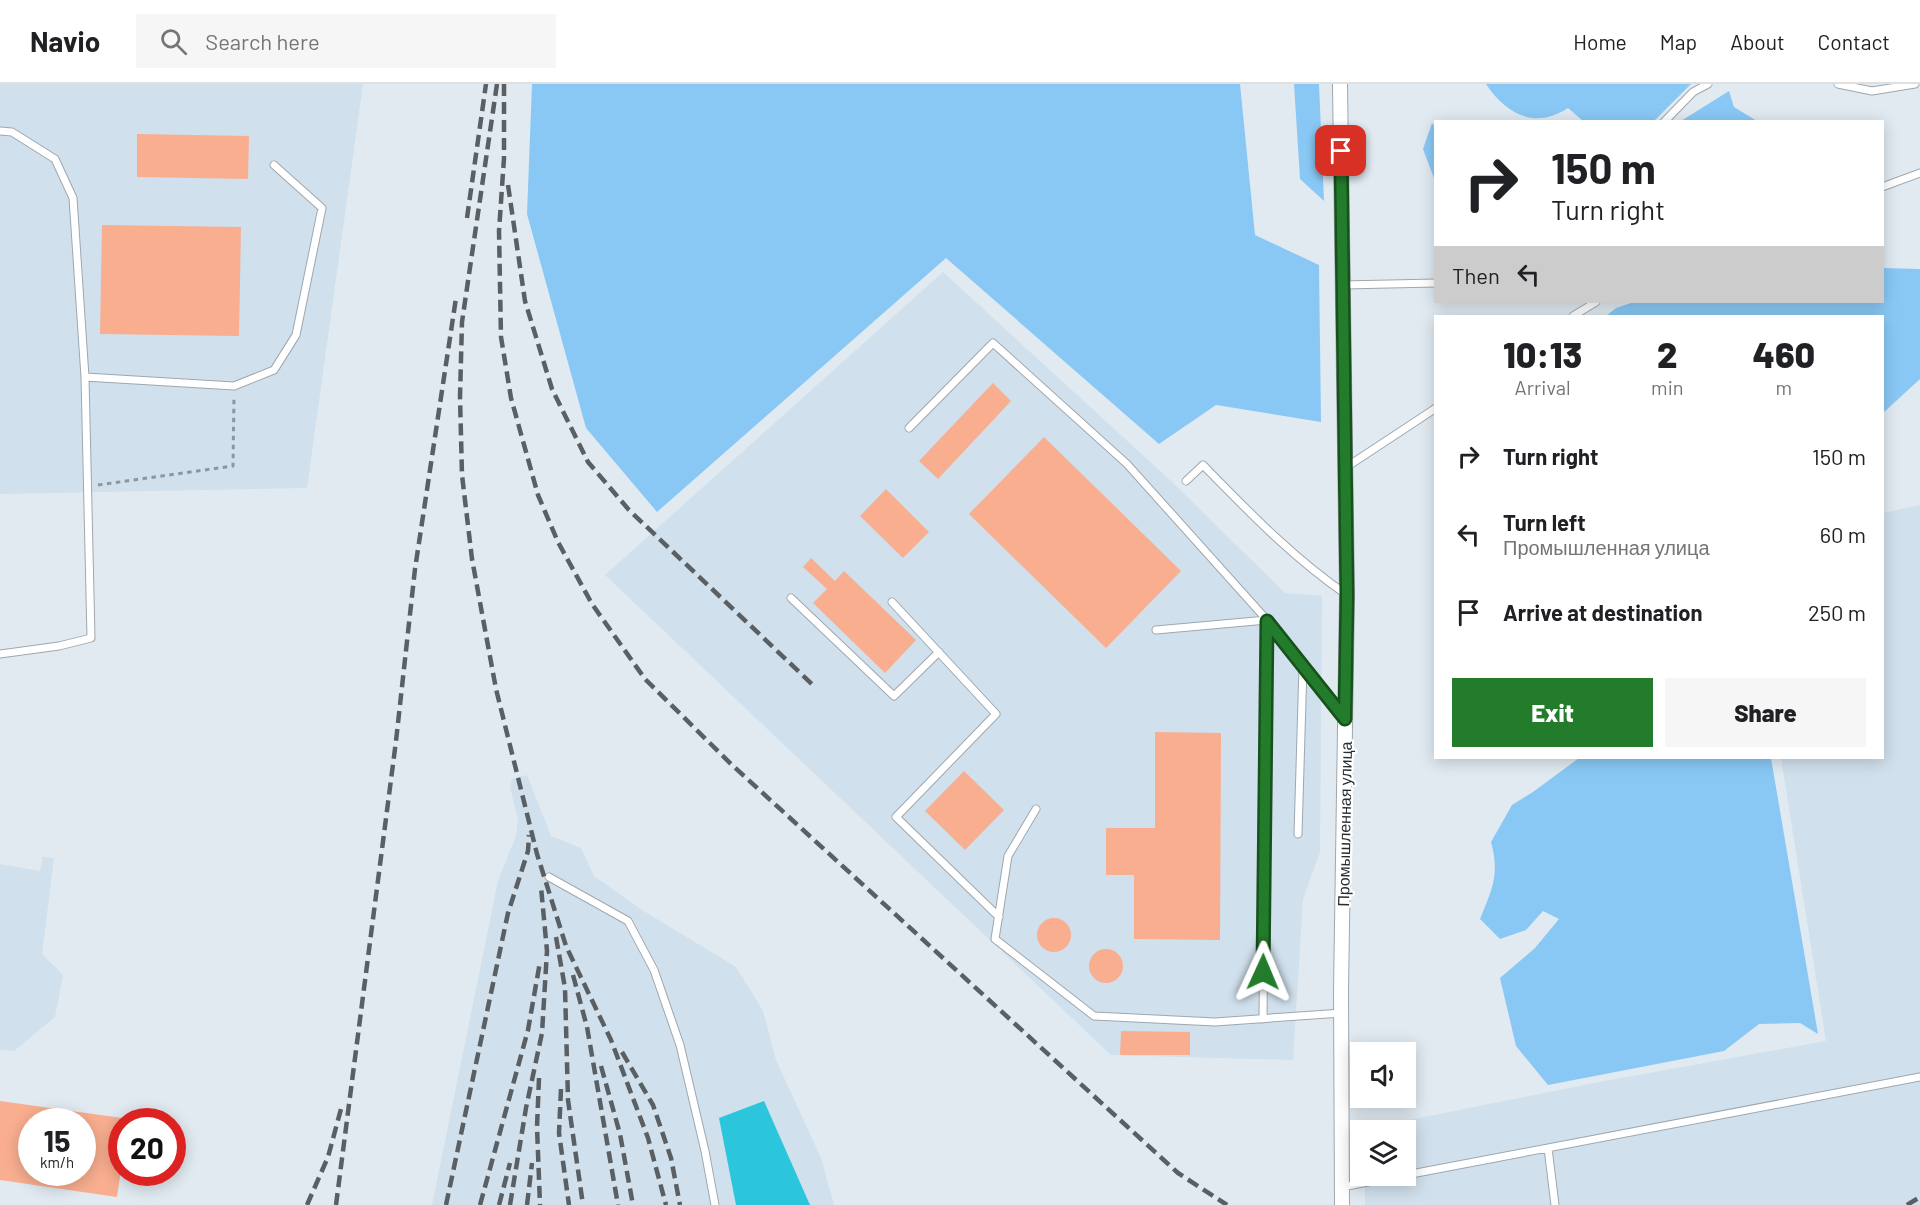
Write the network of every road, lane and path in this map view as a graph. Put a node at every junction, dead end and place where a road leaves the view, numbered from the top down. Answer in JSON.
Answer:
{"nodes":[{"id":1,"x":1340,"y":84,"type":"edge"},
{"id":2,"x":1708,"y":84,"type":"edge"},
{"id":3,"x":1838,"y":84,"type":"edge"},
{"id":4,"x":1915,"y":84,"type":"edge"},
{"id":5,"x":1666,"y":120,"type":"edge"},
{"id":6,"x":0,"y":131,"type":"edge"},
{"id":7,"x":274,"y":165,"type":"dead end"},
{"id":8,"x":1920,"y":173,"type":"edge"},
{"id":9,"x":1884,"y":187,"type":"edge"},
{"id":10,"x":1434,"y":283,"type":"edge"},
{"id":11,"x":1343,"y":285,"type":"junction"},
{"id":12,"x":1594,"y":303,"type":"edge"},
{"id":13,"x":1575,"y":315,"type":"edge"},
{"id":14,"x":85,"y":377,"type":"junction"},
{"id":15,"x":234,"y":386,"type":"junction"},
{"id":16,"x":1434,"y":409,"type":"edge"},
{"id":17,"x":909,"y":428,"type":"dead end"},
{"id":18,"x":1345,"y":468,"type":"junction"},
{"id":19,"x":1186,"y":481,"type":"dead end"},
{"id":20,"x":87,"y":486,"type":"junction"},
{"id":21,"x":1347,"y":595,"type":"junction"},
{"id":22,"x":791,"y":598,"type":"dead end"},
{"id":23,"x":892,"y":602,"type":"dead end"},
{"id":24,"x":1267,"y":621,"type":"junction"},
{"id":25,"x":1156,"y":630,"type":"dead end"},
{"id":26,"x":939,"y":652,"type":"junction"},
{"id":27,"x":0,"y":654,"type":"edge"},
{"id":28,"x":1303,"y":666,"type":"junction"},
{"id":29,"x":1345,"y":719,"type":"junction"},
{"id":30,"x":1036,"y":809,"type":"dead end"},
{"id":31,"x":1298,"y":834,"type":"dead end"},
{"id":32,"x":549,"y":877,"type":"dead end"},
{"id":33,"x":999,"y":916,"type":"junction"},
{"id":34,"x":1342,"y":1013,"type":"junction"},
{"id":35,"x":1263,"y":1019,"type":"junction"},
{"id":36,"x":1920,"y":1077,"type":"edge"},
{"id":37,"x":1548,"y":1148,"type":"junction"},
{"id":38,"x":1416,"y":1173,"type":"edge"},
{"id":39,"x":1350,"y":1185,"type":"edge"},
{"id":40,"x":1342,"y":1187,"type":"junction"},
{"id":41,"x":715,"y":1205,"type":"edge"},
{"id":42,"x":1342,"y":1205,"type":"edge"},
{"id":43,"x":1555,"y":1205,"type":"edge"}],
"edges":[{"from":1,"to":11,"type":"street","name":"Промышленная улица"},
{"from":2,"to":5,"type":"lane"},
{"from":3,"to":4,"type":"lane"},
{"from":6,"to":14,"type":"lane"},
{"from":7,"to":15,"type":"lane"},
{"from":8,"to":9,"type":"lane"},
{"from":10,"to":11,"type":"lane"},
{"from":11,"to":18,"type":"street","name":"Промышленная улица"},
{"from":12,"to":13,"type":"lane"},
{"from":14,"to":15,"type":"lane"},
{"from":14,"to":20,"type":"lane"},
{"from":15,"to":20,"type":"path"},
{"from":16,"to":18,"type":"lane"},
{"from":17,"to":24,"type":"lane"},
{"from":18,"to":21,"type":"street","name":"Промышленная улица"},
{"from":19,"to":21,"type":"lane"},
{"from":20,"to":27,"type":"lane"},
{"from":21,"to":29,"type":"street","name":"Промышленная улица"},
{"from":22,"to":26,"type":"lane"},
{"from":23,"to":26,"type":"lane"},
{"from":24,"to":25,"type":"lane"},
{"from":24,"to":28,"type":"lane"},
{"from":24,"to":35,"type":"lane"},
{"from":26,"to":33,"type":"lane"},
{"from":28,"to":29,"type":"lane"},
{"from":28,"to":31,"type":"lane"},
{"from":29,"to":34,"type":"street","name":"Промышленная улица"},
{"from":30,"to":33,"type":"lane"},
{"from":32,"to":41,"type":"lane"},
{"from":33,"to":35,"type":"lane"},
{"from":34,"to":35,"type":"lane"},
{"from":34,"to":40,"type":"street","name":"Промышленная улица"},
{"from":36,"to":37,"type":"lane"},
{"from":37,"to":38,"type":"lane"},
{"from":37,"to":43,"type":"lane"},
{"from":39,"to":40,"type":"lane"},
{"from":40,"to":42,"type":"street","name":"Промышленная улица"}]}
